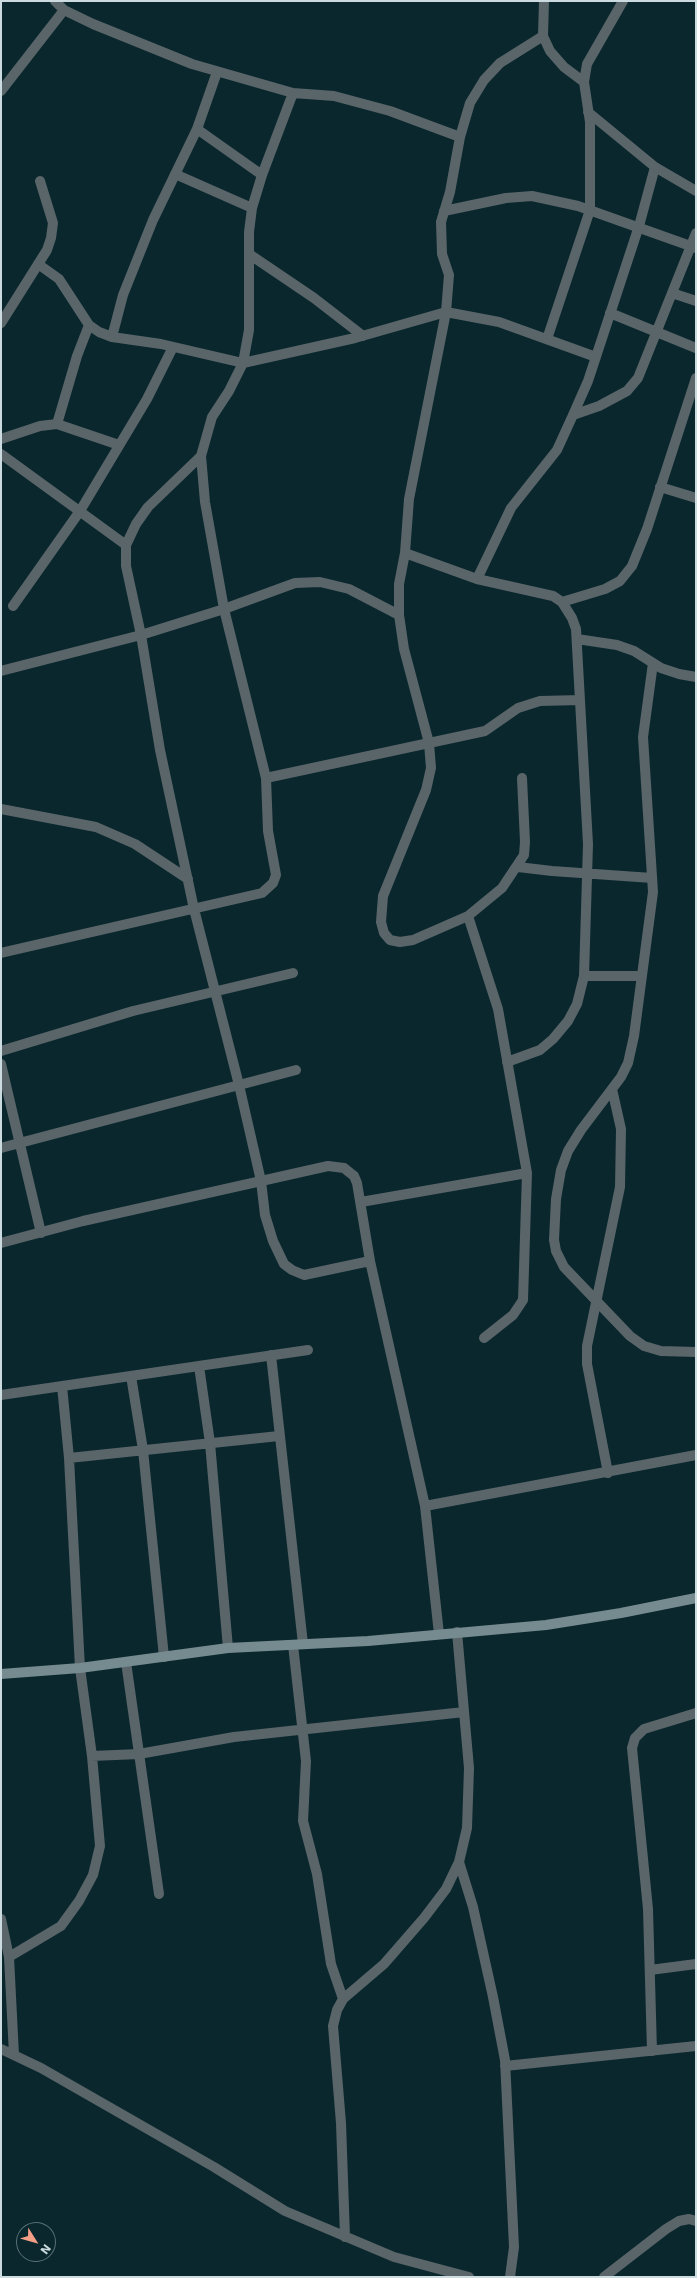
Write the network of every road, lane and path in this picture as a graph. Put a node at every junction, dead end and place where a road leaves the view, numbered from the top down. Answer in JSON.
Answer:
{"nodes":[{"id":1,"x":55,"y":1,"type":"edge"},
{"id":2,"x":544,"y":1,"type":"edge"},
{"id":3,"x":623,"y":1,"type":"edge"},
{"id":4,"x":64,"y":10,"type":"junction"},
{"id":5,"x":543,"y":36,"type":"junction"},
{"id":6,"x":217,"y":72,"type":"junction"},
{"id":7,"x":584,"y":82,"type":"junction"},
{"id":8,"x":1,"y":92,"type":"edge"},
{"id":9,"x":293,"y":93,"type":"junction"},
{"id":10,"x":588,"y":112,"type":"junction"},
{"id":11,"x":197,"y":129,"type":"junction"},
{"id":12,"x":460,"y":137,"type":"junction"},
{"id":13,"x":655,"y":167,"type":"junction"},
{"id":14,"x":175,"y":174,"type":"junction"},
{"id":15,"x":262,"y":175,"type":"junction"},
{"id":16,"x":40,"y":182,"type":"dead end"},
{"id":17,"x":696,"y":191,"type":"edge"},
{"id":18,"x":252,"y":208,"type":"junction"},
{"id":19,"x":590,"y":210,"type":"junction"},
{"id":20,"x":444,"y":211,"type":"junction"},
{"id":21,"x":639,"y":226,"type":"junction"},
{"id":22,"x":696,"y":233,"type":"edge"},
{"id":23,"x":693,"y":247,"type":"edge"},
{"id":24,"x":249,"y":254,"type":"junction"},
{"id":25,"x":38,"y":264,"type":"junction"},
{"id":26,"x":672,"y":293,"type":"junction"},
{"id":27,"x":696,"y":301,"type":"edge"},
{"id":28,"x":446,"y":312,"type":"junction"},
{"id":29,"x":610,"y":313,"type":"junction"},
{"id":30,"x":1,"y":323,"type":"edge"},
{"id":31,"x":89,"y":325,"type":"junction"},
{"id":32,"x":658,"y":331,"type":"junction"},
{"id":33,"x":363,"y":336,"type":"junction"},
{"id":34,"x":112,"y":337,"type":"junction"},
{"id":35,"x":547,"y":339,"type":"junction"},
{"id":36,"x":173,"y":347,"type":"junction"},
{"id":37,"x":696,"y":348,"type":"edge"},
{"id":38,"x":596,"y":357,"type":"junction"},
{"id":39,"x":243,"y":363,"type":"junction"},
{"id":40,"x":696,"y":378,"type":"edge"},
{"id":41,"x":573,"y":415,"type":"junction"},
{"id":42,"x":57,"y":424,"type":"junction"},
{"id":43,"x":1,"y":439,"type":"edge"},
{"id":44,"x":119,"y":445,"type":"junction"},
{"id":45,"x":1,"y":454,"type":"edge"},
{"id":46,"x":201,"y":456,"type":"junction"},
{"id":47,"x":660,"y":487,"type":"junction"},
{"id":48,"x":696,"y":498,"type":"edge"},
{"id":49,"x":80,"y":511,"type":"junction"},
{"id":50,"x":126,"y":545,"type":"junction"},
{"id":51,"x":405,"y":553,"type":"junction"},
{"id":52,"x":477,"y":579,"type":"junction"},
{"id":53,"x":562,"y":602,"type":"junction"},
{"id":54,"x":13,"y":606,"type":"dead end"},
{"id":55,"x":224,"y":609,"type":"junction"},
{"id":56,"x":398,"y":615,"type":"junction"},
{"id":57,"x":141,"y":635,"type":"junction"},
{"id":58,"x":576,"y":639,"type":"junction"},
{"id":59,"x":653,"y":663,"type":"junction"},
{"id":60,"x":1,"y":671,"type":"edge"},
{"id":61,"x":696,"y":677,"type":"edge"},
{"id":62,"x":580,"y":700,"type":"junction"},
{"id":63,"x":429,"y":743,"type":"junction"},
{"id":64,"x":266,"y":778,"type":"junction"},
{"id":65,"x":522,"y":778,"type":"dead end"},
{"id":66,"x":1,"y":809,"type":"edge"},
{"id":67,"x":518,"y":867,"type":"junction"},
{"id":68,"x":586,"y":873,"type":"junction"},
{"id":69,"x":652,"y":878,"type":"junction"},
{"id":70,"x":188,"y":879,"type":"junction"},
{"id":71,"x":194,"y":909,"type":"junction"},
{"id":72,"x":468,"y":916,"type":"junction"},
{"id":73,"x":1,"y":953,"type":"edge"},
{"id":74,"x":293,"y":973,"type":"dead end"},
{"id":75,"x":584,"y":976,"type":"junction"},
{"id":76,"x":642,"y":976,"type":"junction"},
{"id":77,"x":215,"y":993,"type":"junction"},
{"id":78,"x":1,"y":1051,"type":"edge"},
{"id":79,"x":507,"y":1062,"type":"junction"},
{"id":80,"x":1,"y":1064,"type":"edge"},
{"id":81,"x":296,"y":1070,"type":"dead end"},
{"id":82,"x":239,"y":1085,"type":"junction"},
{"id":83,"x":612,"y":1089,"type":"junction"},
{"id":84,"x":18,"y":1144,"type":"junction"},
{"id":85,"x":1,"y":1148,"type":"edge"},
{"id":86,"x":527,"y":1173,"type":"junction"},
{"id":87,"x":261,"y":1181,"type":"junction"},
{"id":88,"x":360,"y":1202,"type":"junction"},
{"id":89,"x":41,"y":1233,"type":"junction"},
{"id":90,"x":1,"y":1243,"type":"edge"},
{"id":91,"x":370,"y":1261,"type":"junction"},
{"id":92,"x":595,"y":1302,"type":"junction"},
{"id":93,"x":484,"y":1338,"type":"dead end"},
{"id":94,"x":308,"y":1350,"type":"dead end"},
{"id":95,"x":696,"y":1352,"type":"edge"},
{"id":96,"x":271,"y":1355,"type":"junction"},
{"id":97,"x":199,"y":1366,"type":"junction"},
{"id":98,"x":131,"y":1376,"type":"junction"},
{"id":99,"x":62,"y":1386,"type":"junction"},
{"id":100,"x":1,"y":1395,"type":"edge"},
{"id":101,"x":279,"y":1436,"type":"junction"},
{"id":102,"x":210,"y":1443,"type":"junction"},
{"id":103,"x":143,"y":1450,"type":"junction"},
{"id":104,"x":696,"y":1455,"type":"edge"},
{"id":105,"x":69,"y":1458,"type":"junction"},
{"id":106,"x":608,"y":1473,"type":"junction"},
{"id":107,"x":425,"y":1506,"type":"junction"},
{"id":108,"x":696,"y":1598,"type":"edge"},
{"id":109,"x":457,"y":1632,"type":"junction"},
{"id":110,"x":439,"y":1634,"type":"junction"},
{"id":111,"x":298,"y":1644,"type":"junction"},
{"id":112,"x":228,"y":1648,"type":"junction"},
{"id":113,"x":164,"y":1657,"type":"junction"},
{"id":114,"x":126,"y":1662,"type":"junction"},
{"id":115,"x":80,"y":1668,"type":"junction"},
{"id":116,"x":1,"y":1674,"type":"edge"},
{"id":117,"x":464,"y":1712,"type":"junction"},
{"id":118,"x":696,"y":1713,"type":"edge"},
{"id":119,"x":303,"y":1728,"type":"junction"},
{"id":120,"x":139,"y":1754,"type":"junction"},
{"id":121,"x":92,"y":1756,"type":"junction"},
{"id":122,"x":459,"y":1862,"type":"junction"},
{"id":123,"x":159,"y":1894,"type":"dead end"},
{"id":124,"x":1,"y":1918,"type":"edge"},
{"id":125,"x":9,"y":1957,"type":"junction"},
{"id":126,"x":696,"y":1964,"type":"edge"},
{"id":127,"x":650,"y":1970,"type":"junction"},
{"id":128,"x":343,"y":1999,"type":"junction"},
{"id":129,"x":696,"y":2046,"type":"edge"},
{"id":130,"x":1,"y":2049,"type":"edge"},
{"id":131,"x":652,"y":2051,"type":"junction"},
{"id":132,"x":14,"y":2055,"type":"junction"},
{"id":133,"x":505,"y":2066,"type":"junction"},
{"id":134,"x":696,"y":2221,"type":"edge"},
{"id":135,"x":345,"y":2237,"type":"junction"},
{"id":136,"x":469,"y":2277,"type":"edge"},
{"id":137,"x":510,"y":2277,"type":"edge"},
{"id":138,"x":604,"y":2277,"type":"edge"}],
"edges":[{"from":1,"to":4,"type":"street"},
{"from":2,"to":5,"type":"street"},
{"from":3,"to":7,"type":"street"},
{"from":4,"to":6,"type":"street"},
{"from":4,"to":8,"type":"street"},
{"from":5,"to":7,"type":"street"},
{"from":5,"to":12,"type":"street"},
{"from":6,"to":9,"type":"street"},
{"from":6,"to":11,"type":"street"},
{"from":7,"to":10,"type":"street"},
{"from":9,"to":12,"type":"street"},
{"from":9,"to":15,"type":"street"},
{"from":10,"to":13,"type":"street"},
{"from":10,"to":19,"type":"street"},
{"from":11,"to":14,"type":"street"},
{"from":11,"to":15,"type":"street"},
{"from":12,"to":20,"type":"street"},
{"from":13,"to":17,"type":"street"},
{"from":13,"to":21,"type":"street"},
{"from":14,"to":18,"type":"street"},
{"from":14,"to":34,"type":"street"},
{"from":15,"to":18,"type":"street"},
{"from":16,"to":25,"type":"street"},
{"from":18,"to":24,"type":"street"},
{"from":19,"to":20,"type":"street"},
{"from":19,"to":21,"type":"street"},
{"from":19,"to":35,"type":"street"},
{"from":20,"to":28,"type":"street"},
{"from":21,"to":23,"type":"street"},
{"from":21,"to":29,"type":"street"},
{"from":22,"to":23,"type":"street"},
{"from":23,"to":26,"type":"street"},
{"from":24,"to":33,"type":"street"},
{"from":24,"to":39,"type":"street"},
{"from":25,"to":30,"type":"street"},
{"from":25,"to":31,"type":"street"},
{"from":26,"to":27,"type":"street"},
{"from":26,"to":32,"type":"street"},
{"from":28,"to":33,"type":"street"},
{"from":28,"to":35,"type":"street"},
{"from":28,"to":51,"type":"street"},
{"from":29,"to":32,"type":"street"},
{"from":29,"to":38,"type":"street"},
{"from":31,"to":34,"type":"street"},
{"from":31,"to":42,"type":"street"},
{"from":32,"to":37,"type":"street"},
{"from":32,"to":41,"type":"street"},
{"from":33,"to":39,"type":"street"},
{"from":34,"to":36,"type":"street"},
{"from":35,"to":38,"type":"street"},
{"from":36,"to":39,"type":"street"},
{"from":36,"to":44,"type":"street"},
{"from":38,"to":41,"type":"street"},
{"from":39,"to":46,"type":"street"},
{"from":40,"to":47,"type":"street"},
{"from":41,"to":52,"type":"street"},
{"from":42,"to":43,"type":"street"},
{"from":42,"to":44,"type":"street"},
{"from":44,"to":49,"type":"street"},
{"from":45,"to":49,"type":"street"},
{"from":46,"to":50,"type":"street"},
{"from":46,"to":55,"type":"street"},
{"from":47,"to":48,"type":"street"},
{"from":47,"to":53,"type":"street"},
{"from":49,"to":50,"type":"street"},
{"from":49,"to":54,"type":"street"},
{"from":50,"to":57,"type":"street"},
{"from":51,"to":52,"type":"street"},
{"from":51,"to":56,"type":"street"},
{"from":52,"to":53,"type":"street"},
{"from":53,"to":58,"type":"street"},
{"from":55,"to":56,"type":"street"},
{"from":55,"to":57,"type":"street"},
{"from":55,"to":64,"type":"street"},
{"from":56,"to":63,"type":"street"},
{"from":57,"to":60,"type":"street"},
{"from":57,"to":70,"type":"street"},
{"from":58,"to":59,"type":"street"},
{"from":58,"to":62,"type":"street"},
{"from":59,"to":61,"type":"street"},
{"from":59,"to":69,"type":"street"},
{"from":62,"to":63,"type":"street"},
{"from":62,"to":68,"type":"street"},
{"from":63,"to":64,"type":"street"},
{"from":63,"to":72,"type":"street"},
{"from":64,"to":71,"type":"street"},
{"from":65,"to":67,"type":"street"},
{"from":66,"to":70,"type":"street"},
{"from":67,"to":68,"type":"street"},
{"from":67,"to":72,"type":"street"},
{"from":68,"to":69,"type":"street"},
{"from":68,"to":75,"type":"street"},
{"from":69,"to":76,"type":"street"},
{"from":70,"to":71,"type":"street"},
{"from":71,"to":73,"type":"street"},
{"from":71,"to":77,"type":"street"},
{"from":72,"to":79,"type":"street"},
{"from":74,"to":77,"type":"street"},
{"from":75,"to":76,"type":"street"},
{"from":75,"to":79,"type":"street"},
{"from":76,"to":83,"type":"street"},
{"from":77,"to":78,"type":"street"},
{"from":77,"to":82,"type":"street"},
{"from":79,"to":86,"type":"street"},
{"from":80,"to":84,"type":"street"},
{"from":81,"to":82,"type":"street"},
{"from":82,"to":84,"type":"street"},
{"from":82,"to":87,"type":"street"},
{"from":83,"to":92,"type":"street"},
{"from":83,"to":92,"type":"street"},
{"from":84,"to":85,"type":"street"},
{"from":84,"to":89,"type":"street"},
{"from":86,"to":88,"type":"street"},
{"from":86,"to":93,"type":"street"},
{"from":87,"to":88,"type":"street"},
{"from":87,"to":89,"type":"street"},
{"from":87,"to":91,"type":"street"},
{"from":88,"to":91,"type":"street"},
{"from":89,"to":90,"type":"street"},
{"from":91,"to":107,"type":"street"},
{"from":92,"to":95,"type":"street"},
{"from":92,"to":106,"type":"street"},
{"from":94,"to":96,"type":"street"},
{"from":96,"to":97,"type":"street"},
{"from":96,"to":101,"type":"street"},
{"from":97,"to":98,"type":"street"},
{"from":97,"to":102,"type":"street"},
{"from":98,"to":99,"type":"street"},
{"from":98,"to":103,"type":"street"},
{"from":99,"to":100,"type":"street"},
{"from":99,"to":105,"type":"street"},
{"from":101,"to":102,"type":"street"},
{"from":101,"to":111,"type":"street"},
{"from":102,"to":103,"type":"street"},
{"from":102,"to":112,"type":"street"},
{"from":103,"to":105,"type":"street"},
{"from":103,"to":113,"type":"street"},
{"from":104,"to":106,"type":"street"},
{"from":105,"to":115,"type":"street"},
{"from":106,"to":107,"type":"street"},
{"from":107,"to":110,"type":"street"},
{"from":108,"to":109,"type":"street"},
{"from":109,"to":110,"type":"street"},
{"from":109,"to":117,"type":"street"},
{"from":110,"to":111,"type":"street"},
{"from":111,"to":112,"type":"street"},
{"from":111,"to":119,"type":"street"},
{"from":112,"to":113,"type":"street"},
{"from":113,"to":114,"type":"street"},
{"from":114,"to":115,"type":"street"},
{"from":114,"to":120,"type":"street"},
{"from":115,"to":116,"type":"street"},
{"from":115,"to":121,"type":"street"},
{"from":117,"to":119,"type":"street"},
{"from":117,"to":122,"type":"street"},
{"from":118,"to":127,"type":"street"},
{"from":119,"to":120,"type":"street"},
{"from":119,"to":128,"type":"street"},
{"from":120,"to":121,"type":"street"},
{"from":120,"to":123,"type":"street"},
{"from":121,"to":125,"type":"street"},
{"from":122,"to":128,"type":"street"},
{"from":122,"to":133,"type":"street"},
{"from":124,"to":125,"type":"street"},
{"from":125,"to":132,"type":"street"},
{"from":126,"to":127,"type":"street"},
{"from":127,"to":131,"type":"street"},
{"from":128,"to":135,"type":"street"},
{"from":129,"to":131,"type":"street"},
{"from":130,"to":132,"type":"street"},
{"from":131,"to":133,"type":"street"},
{"from":132,"to":135,"type":"street"},
{"from":133,"to":137,"type":"street"},
{"from":134,"to":138,"type":"street"},
{"from":135,"to":136,"type":"street"}]}
